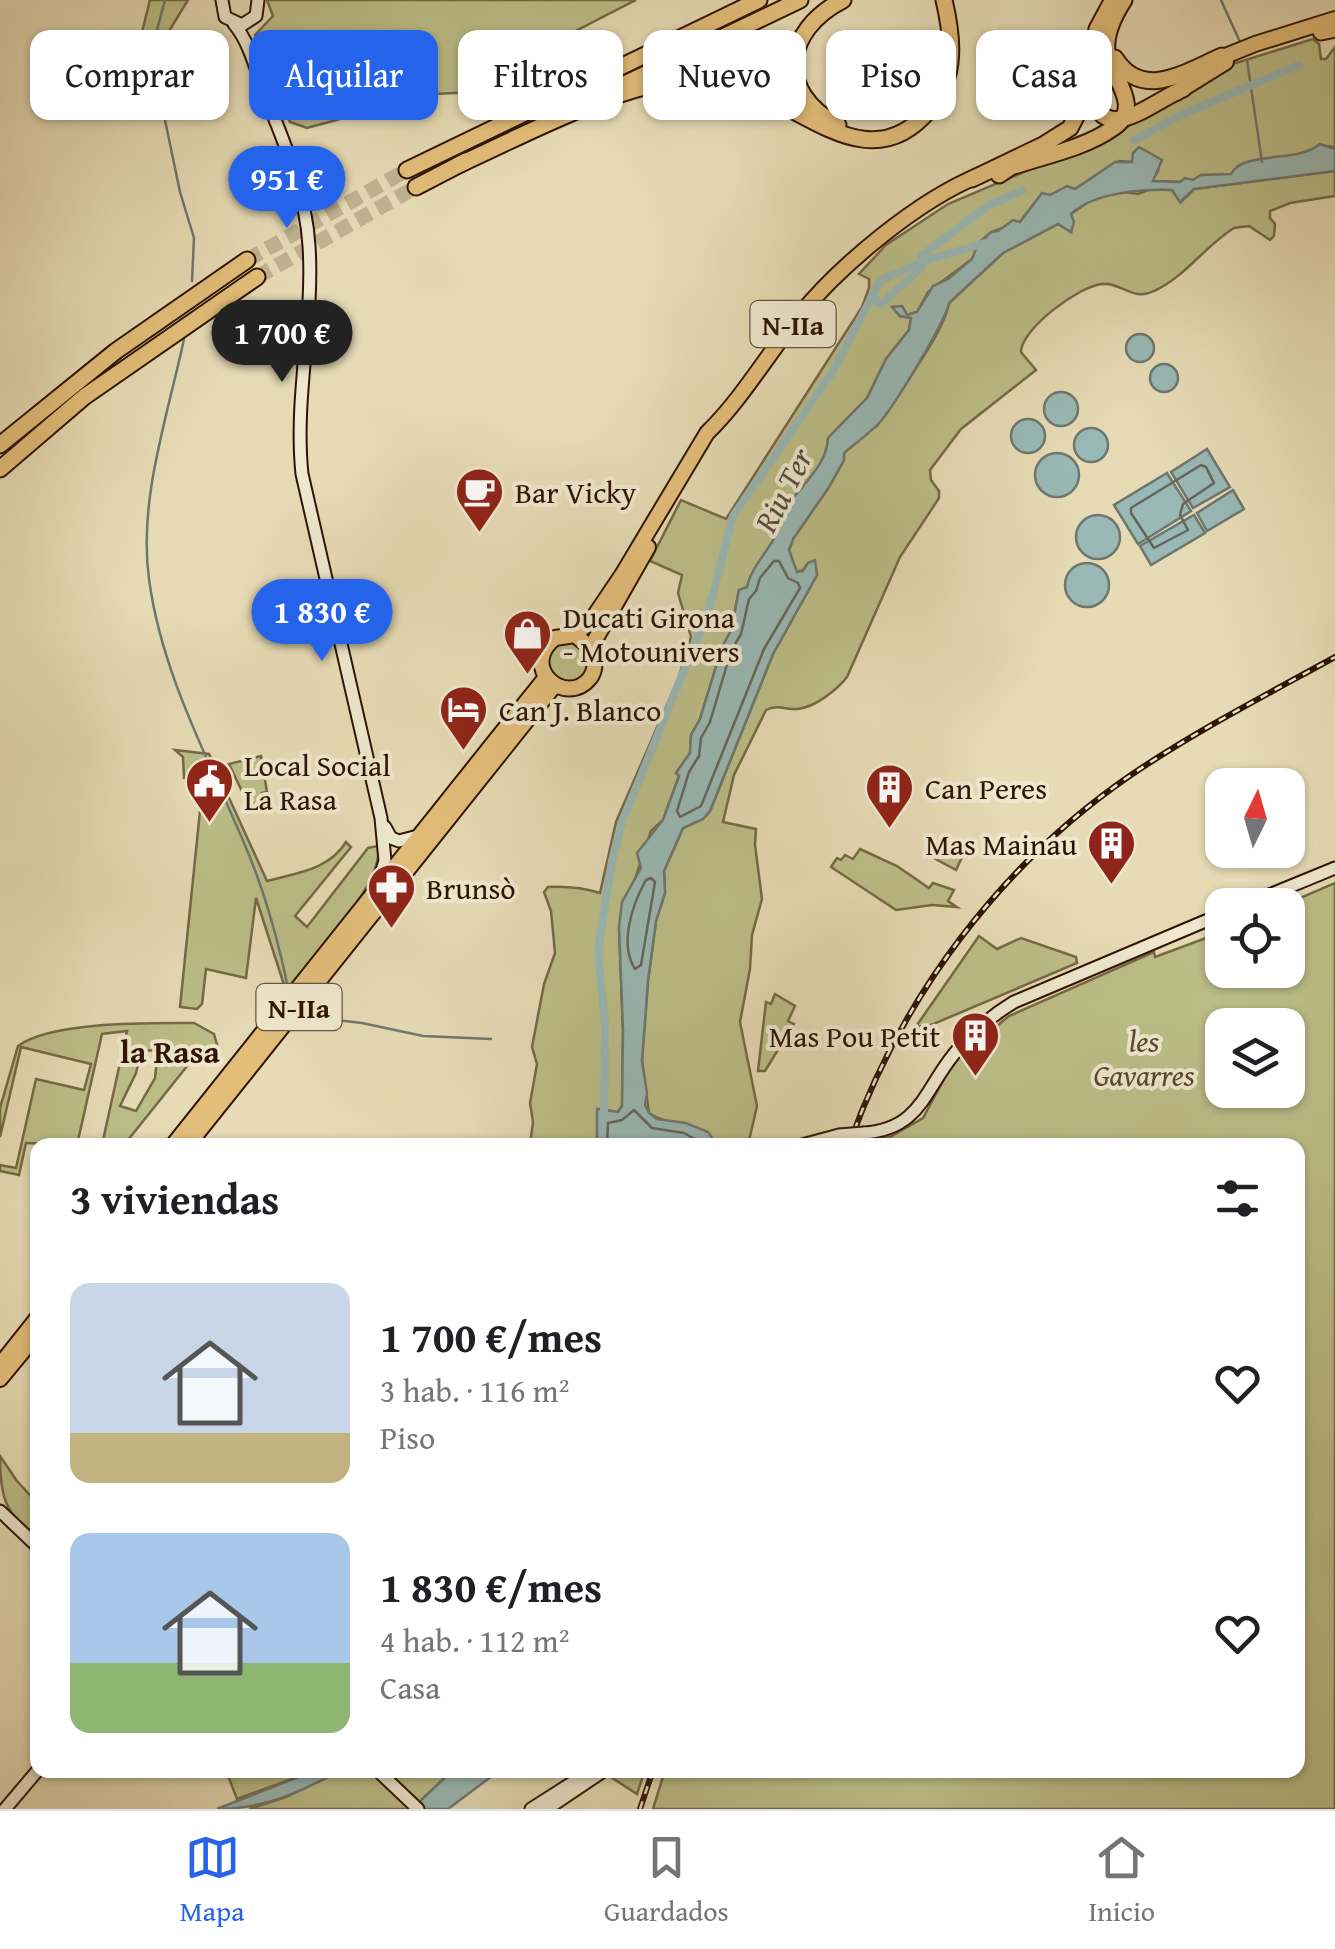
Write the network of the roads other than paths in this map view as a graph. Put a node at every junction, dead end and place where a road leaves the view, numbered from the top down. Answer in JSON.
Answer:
{"nodes":[{"id":1,"x":222,"y":0,"type":"edge"},
{"id":2,"x":258,"y":0,"type":"edge"},
{"id":3,"x":739,"y":0,"type":"edge"},
{"id":4,"x":759,"y":0,"type":"edge"},
{"id":5,"x":800,"y":0,"type":"edge"},
{"id":6,"x":843,"y":0,"type":"edge"},
{"id":7,"x":936,"y":0,"type":"edge"},
{"id":8,"x":944,"y":0,"type":"edge"},
{"id":9,"x":1113,"y":0,"type":"edge"},
{"id":10,"x":1124,"y":0,"type":"edge"},
{"id":11,"x":1335,"y":19,"type":"edge"},
{"id":12,"x":252,"y":21,"type":"junction"},
{"id":13,"x":234,"y":24,"type":"junction"},
{"id":14,"x":1330,"y":29,"type":"edge"},
{"id":15,"x":688,"y":30,"type":"edge"},
{"id":16,"x":694,"y":30,"type":"edge"},
{"id":17,"x":1096,"y":30,"type":"edge"},
{"id":18,"x":1110,"y":30,"type":"edge"},
{"id":19,"x":244,"y":38,"type":"junction"},
{"id":20,"x":1112,"y":49,"type":"edge"},
{"id":21,"x":643,"y":54,"type":"edge"},
{"id":22,"x":1222,"y":56,"type":"junction"},
{"id":23,"x":1112,"y":63,"type":"edge"},
{"id":24,"x":1183,"y":89,"type":"junction"},
{"id":25,"x":1112,"y":117,"type":"edge"},
{"id":26,"x":1074,"y":120,"type":"edge"},
{"id":27,"x":1121,"y":120,"type":"junction"},
{"id":28,"x":458,"y":165,"type":"junction"},
{"id":29,"x":407,"y":170,"type":"tunnel mouth"},
{"id":30,"x":999,"y":175,"type":"junction"},
{"id":31,"x":972,"y":178,"type":"junction"},
{"id":32,"x":416,"y":187,"type":"tunnel mouth"},
{"id":33,"x":905,"y":221,"type":"junction"},
{"id":34,"x":247,"y":260,"type":"tunnel mouth"},
{"id":35,"x":257,"y":278,"type":"tunnel mouth"},
{"id":36,"x":720,"y":420,"type":"junction"},
{"id":37,"x":0,"y":445,"type":"edge"},
{"id":38,"x":0,"y":468,"type":"edge"},
{"id":39,"x":575,"y":635,"type":"junction"},
{"id":40,"x":592,"y":649,"type":"junction"},
{"id":41,"x":550,"y":681,"type":"junction"},
{"id":42,"x":381,"y":818,"type":"junction"},
{"id":43,"x":423,"y":834,"type":"junction"},
{"id":44,"x":1335,"y":868,"type":"edge"},
{"id":45,"x":1286,"y":888,"type":"edge"},
{"id":46,"x":373,"y":894,"type":"junction"},
{"id":47,"x":1205,"y":921,"type":"edge"},
{"id":48,"x":179,"y":1138,"type":"edge"},
{"id":49,"x":193,"y":1138,"type":"edge"},
{"id":50,"x":826,"y":1138,"type":"edge"},
{"id":51,"x":30,"y":1327,"type":"edge"},
{"id":52,"x":30,"y":1343,"type":"edge"},
{"id":53,"x":0,"y":1365,"type":"edge"},
{"id":54,"x":0,"y":1379,"type":"edge"},
{"id":55,"x":1,"y":1510,"type":"edge"},
{"id":56,"x":30,"y":1539,"type":"edge"},
{"id":57,"x":32,"y":1778,"type":"edge"},
{"id":58,"x":385,"y":1778,"type":"edge"},
{"id":59,"x":580,"y":1778,"type":"edge"},
{"id":60,"x":593,"y":1778,"type":"edge"},
{"id":61,"x":9,"y":1806,"type":"edge"},
{"id":62,"x":418,"y":1809,"type":"edge"},
{"id":63,"x":532,"y":1809,"type":"edge"},
{"id":64,"x":547,"y":1809,"type":"edge"}],
"edges":[{"from":1,"to":13,"type":"street"},
{"from":2,"to":12,"type":"street"},
{"from":3,"to":15,"type":"highway"},
{"from":4,"to":16,"type":"highway"},
{"from":5,"to":28,"type":"highway"},
{"from":6,"to":7,"type":"highway"},
{"from":8,"to":28,"type":"highway"},
{"from":9,"to":17,"type":"highway"},
{"from":10,"to":18,"type":"highway"},
{"from":11,"to":22,"type":"main road","number":"N-IIa"},
{"from":12,"to":13,"type":"street"},
{"from":12,"to":19,"type":"street"},
{"from":13,"to":19,"type":"street"},
{"from":14,"to":24,"type":"main road","number":"N-IIa"},
{"from":19,"to":42,"type":"street"},
{"from":20,"to":22,"type":"highway"},
{"from":21,"to":29,"type":"highway"},
{"from":22,"to":27,"type":"main road","number":"N-IIa"},
{"from":23,"to":27,"type":"highway"},
{"from":24,"to":27,"type":"highway"},
{"from":24,"to":30,"type":"main road","number":"N-IIa"},
{"from":25,"to":27,"type":"highway"},
{"from":26,"to":31,"type":"highway"},
{"from":27,"to":30,"type":"highway"},
{"from":27,"to":31,"type":"main road","number":"N-IIa"},
{"from":28,"to":32,"type":"highway"},
{"from":30,"to":33,"type":"main road","number":"N-IIa"},
{"from":31,"to":33,"type":"main road","number":"N-IIa"},
{"from":33,"to":36,"type":"main road","number":"N-IIa"},
{"from":34,"to":37,"type":"highway"},
{"from":35,"to":38,"type":"highway"},
{"from":36,"to":39,"type":"main road","number":"N-IIa"},
{"from":36,"to":40,"type":"main road","number":"N-IIa"},
{"from":39,"to":40,"type":"main road"},
{"from":39,"to":41,"type":"main road","number":"N-IIa"},
{"from":40,"to":41,"type":"main road","number":"N-IIa"},
{"from":41,"to":43,"type":"main road","number":"N-IIa"},
{"from":41,"to":49,"type":"main road","number":"N-IIa"},
{"from":42,"to":43,"type":"street"},
{"from":42,"to":46,"type":"street"},
{"from":43,"to":46,"type":"main road","number":"N-IIa"},
{"from":44,"to":45,"type":"street"},
{"from":46,"to":48,"type":"main road","number":"N-IIa"},
{"from":47,"to":50,"type":"street","bridge":true},
{"from":51,"to":53,"type":"main road"},
{"from":52,"to":54,"type":"main road"},
{"from":55,"to":56,"type":"street"},
{"from":57,"to":61,"type":"street"},
{"from":58,"to":62,"type":"street"},
{"from":59,"to":63,"type":"street"},
{"from":60,"to":64,"type":"street"}]}
